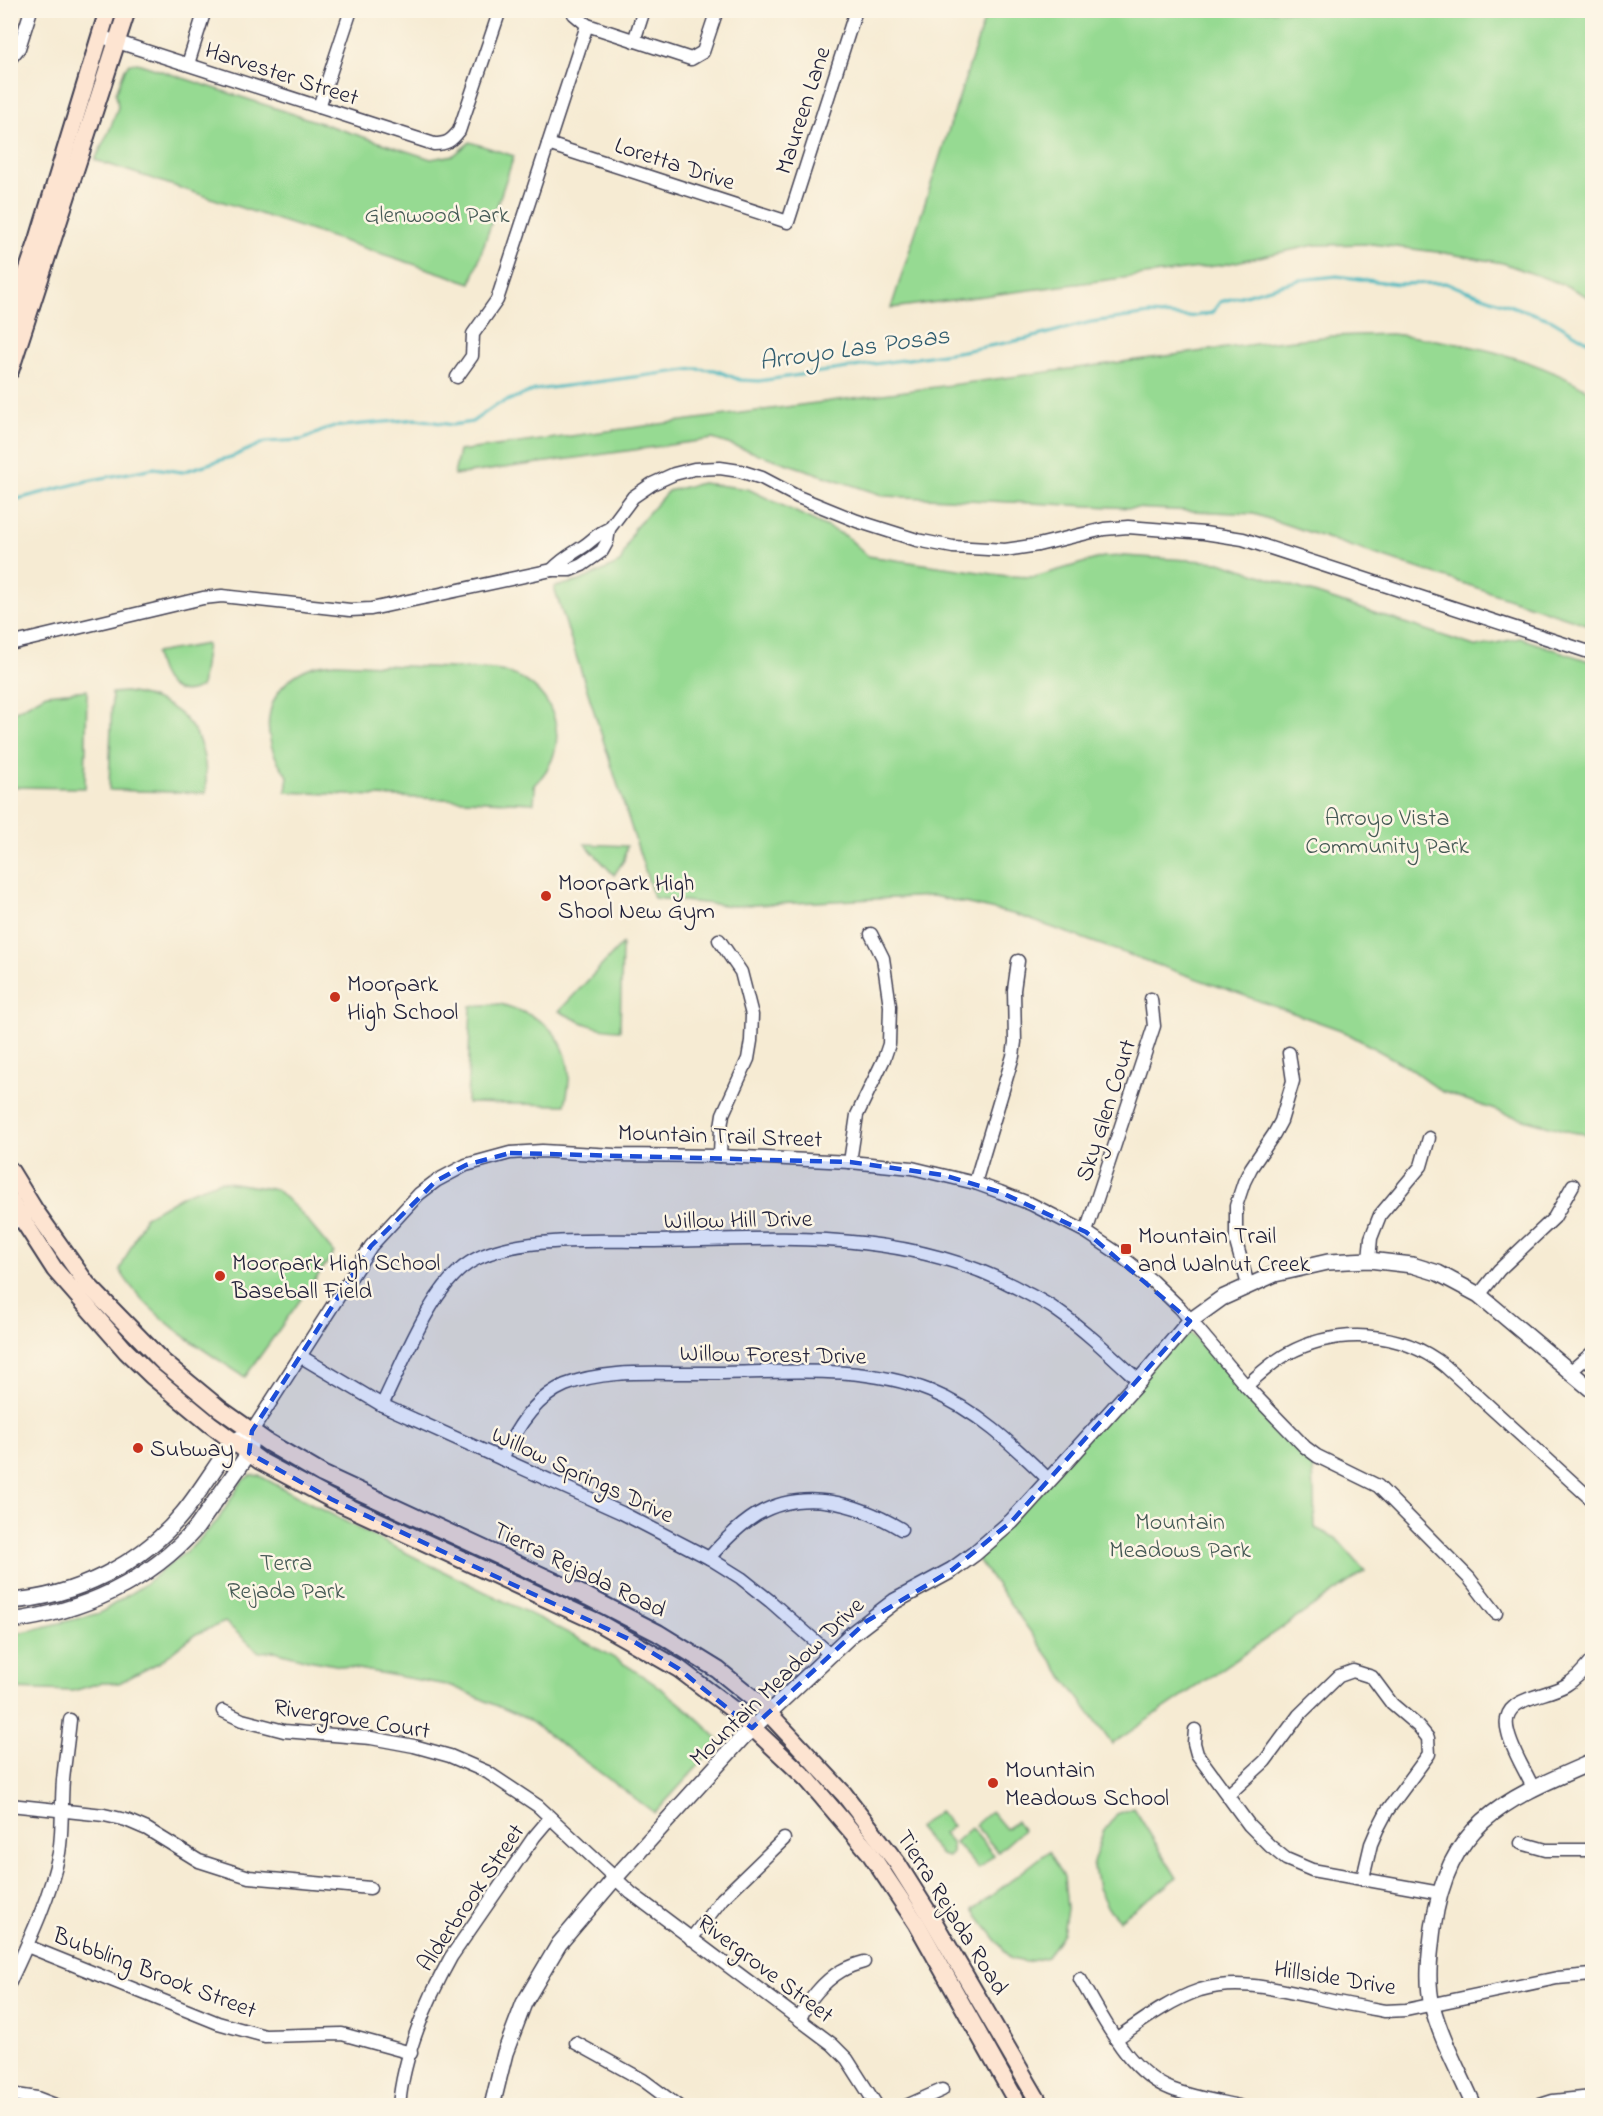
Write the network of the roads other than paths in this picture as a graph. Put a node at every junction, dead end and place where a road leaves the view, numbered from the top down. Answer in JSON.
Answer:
{"nodes":[{"id":1,"x":31,"y":10,"type":"edge"},
{"id":2,"x":108,"y":10,"type":"edge"},
{"id":3,"x":128,"y":10,"type":"edge"},
{"id":4,"x":205,"y":10,"type":"edge"},
{"id":5,"x":351,"y":10,"type":"edge"},
{"id":6,"x":500,"y":10,"type":"edge"},
{"id":7,"x":575,"y":10,"type":"edge"},
{"id":8,"x":644,"y":10,"type":"edge"},
{"id":9,"x":717,"y":10,"type":"edge"},
{"id":10,"x":856,"y":10,"type":"edge"},
{"id":11,"x":587,"y":25,"type":"junction"},
{"id":12,"x":99,"y":36,"type":"junction"},
{"id":13,"x":117,"y":41,"type":"junction"},
{"id":14,"x":634,"y":41,"type":"junction"},
{"id":15,"x":10,"y":59,"type":"edge"},
{"id":16,"x":188,"y":64,"type":"junction"},
{"id":17,"x":319,"y":107,"type":"junction"},
{"id":18,"x":548,"y":144,"type":"junction"},
{"id":19,"x":788,"y":222,"type":"joint"},
{"id":20,"x":10,"y":322,"type":"edge"},
{"id":21,"x":10,"y":371,"type":"edge"},
{"id":22,"x":457,"y":377,"type":"dead end"},
{"id":23,"x":10,"y":644,"type":"edge"},
{"id":24,"x":1593,"y":653,"type":"edge"},
{"id":25,"x":871,"y":934,"type":"dead end"},
{"id":26,"x":719,"y":940,"type":"dead end"},
{"id":27,"x":1018,"y":961,"type":"dead end"},
{"id":28,"x":1151,"y":999,"type":"dead end"},
{"id":29,"x":1289,"y":1053,"type":"dead end"},
{"id":30,"x":1429,"y":1138,"type":"dead end"},
{"id":31,"x":720,"y":1156,"type":"junction"},
{"id":32,"x":850,"y":1162,"type":"junction"},
{"id":33,"x":10,"y":1170,"type":"edge"},
{"id":34,"x":975,"y":1183,"type":"junction"},
{"id":35,"x":1573,"y":1185,"type":"dead end"},
{"id":36,"x":10,"y":1200,"type":"edge"},
{"id":37,"x":22,"y":1217,"type":"edge"},
{"id":38,"x":1086,"y":1232,"type":"junction"},
{"id":39,"x":1369,"y":1260,"type":"junction"},
{"id":40,"x":1248,"y":1285,"type":"junction"},
{"id":41,"x":1479,"y":1295,"type":"junction"},
{"id":42,"x":1190,"y":1321,"type":"junction"},
{"id":43,"x":1593,"y":1353,"type":"edge"},
{"id":44,"x":300,"y":1356,"type":"junction"},
{"id":45,"x":1572,"y":1371,"type":"junction"},
{"id":46,"x":1139,"y":1381,"type":"junction"},
{"id":47,"x":1246,"y":1386,"type":"junction"},
{"id":48,"x":1593,"y":1390,"type":"edge"},
{"id":49,"x":382,"y":1405,"type":"junction"},
{"id":50,"x":252,"y":1431,"type":"junction"},
{"id":51,"x":233,"y":1442,"type":"junction"},
{"id":52,"x":249,"y":1453,"type":"junction"},
{"id":53,"x":502,"y":1460,"type":"junction"},
{"id":54,"x":1049,"y":1480,"type":"junction"},
{"id":55,"x":1593,"y":1500,"type":"edge"},
{"id":56,"x":901,"y":1529,"type":"dead end"},
{"id":57,"x":709,"y":1558,"type":"junction"},
{"id":58,"x":10,"y":1601,"type":"edge"},
{"id":59,"x":1496,"y":1613,"type":"dead end"},
{"id":60,"x":10,"y":1621,"type":"edge"},
{"id":61,"x":831,"y":1655,"type":"junction"},
{"id":62,"x":1593,"y":1660,"type":"edge"},
{"id":63,"x":223,"y":1711,"type":"dead end"},
{"id":64,"x":769,"y":1713,"type":"junction"},
{"id":65,"x":70,"y":1720,"type":"dead end"},
{"id":66,"x":752,"y":1728,"type":"junction"},
{"id":67,"x":1195,"y":1730,"type":"dead end"},
{"id":68,"x":1593,"y":1762,"type":"edge"},
{"id":69,"x":1533,"y":1788,"type":"junction"},
{"id":70,"x":1228,"y":1795,"type":"junction"},
{"id":71,"x":10,"y":1805,"type":"edge"},
{"id":72,"x":62,"y":1811,"type":"junction"},
{"id":73,"x":550,"y":1818,"type":"junction"},
{"id":74,"x":784,"y":1839,"type":"dead end"},
{"id":75,"x":1521,"y":1843,"type":"dead end"},
{"id":76,"x":1593,"y":1850,"type":"edge"},
{"id":77,"x":615,"y":1878,"type":"junction"},
{"id":78,"x":1363,"y":1878,"type":"junction"},
{"id":79,"x":370,"y":1888,"type":"dead end"},
{"id":80,"x":1440,"y":1893,"type":"junction"},
{"id":81,"x":691,"y":1939,"type":"junction"},
{"id":82,"x":27,"y":1946,"type":"junction"},
{"id":83,"x":864,"y":1962,"type":"dead end"},
{"id":84,"x":1593,"y":1975,"type":"edge"},
{"id":85,"x":1080,"y":1979,"type":"dead end"},
{"id":86,"x":10,"y":1982,"type":"edge"},
{"id":87,"x":1431,"y":2003,"type":"junction"},
{"id":88,"x":801,"y":2019,"type":"junction"},
{"id":89,"x":1116,"y":2038,"type":"junction"},
{"id":90,"x":576,"y":2043,"type":"dead end"},
{"id":91,"x":411,"y":2053,"type":"junction"},
{"id":92,"x":942,"y":2090,"type":"dead end"},
{"id":93,"x":10,"y":2094,"type":"edge"},
{"id":94,"x":1593,"y":2097,"type":"edge"},
{"id":95,"x":58,"y":2106,"type":"edge"},
{"id":96,"x":399,"y":2106,"type":"edge"},
{"id":97,"x":492,"y":2106,"type":"edge"},
{"id":98,"x":678,"y":2106,"type":"edge"},
{"id":99,"x":877,"y":2106,"type":"edge"},
{"id":100,"x":906,"y":2106,"type":"edge"},
{"id":101,"x":1019,"y":2106,"type":"edge"},
{"id":102,"x":1041,"y":2106,"type":"edge"},
{"id":103,"x":1239,"y":2106,"type":"edge"},
{"id":104,"x":1474,"y":2106,"type":"edge"},
{"id":105,"x":1537,"y":2106,"type":"edge"}],
"edges":[{"from":1,"to":15,"type":"street"},
{"from":2,"to":12,"type":"main road"},
{"from":3,"to":13,"type":"main road"},
{"from":4,"to":16,"type":"street"},
{"from":5,"to":17,"type":"street"},
{"from":6,"to":17,"type":"street","name":"Harvester Street"},
{"from":7,"to":11,"type":"street"},
{"from":8,"to":14,"type":"street"},
{"from":9,"to":14,"type":"street"},
{"from":10,"to":19,"type":"street","name":"Maureen Lane"},
{"from":11,"to":14,"type":"street"},
{"from":11,"to":18,"type":"street"},
{"from":12,"to":13,"type":"street","name":"Harvester Street"},
{"from":12,"to":20,"type":"main road"},
{"from":13,"to":16,"type":"street","name":"Harvester Street"},
{"from":13,"to":21,"type":"main road"},
{"from":16,"to":17,"type":"street","name":"Harvester Street"},
{"from":18,"to":19,"type":"street","name":"Loretta Drive"},
{"from":18,"to":22,"type":"street"},
{"from":23,"to":24,"type":"street"},
{"from":25,"to":32,"type":"street"},
{"from":26,"to":31,"type":"street"},
{"from":27,"to":34,"type":"street"},
{"from":28,"to":38,"type":"street","name":"Sky Glen Court"},
{"from":29,"to":40,"type":"street"},
{"from":30,"to":39,"type":"street"},
{"from":31,"to":32,"type":"street","name":"Mountain Trail Street"},
{"from":31,"to":44,"type":"street","name":"Mountain Trail Street"},
{"from":32,"to":34,"type":"street","name":"Mountain Trail Street"},
{"from":33,"to":37,"type":"main road","name":"Tierra Rejada Road"},
{"from":34,"to":38,"type":"street","name":"Mountain Trail Street"},
{"from":35,"to":41,"type":"street"},
{"from":36,"to":37,"type":"main road","name":"Tierra Rejada Road"},
{"from":37,"to":50,"type":"main road","name":"Tierra Rejada Road"},
{"from":37,"to":51,"type":"main road","name":"Tierra Rejada Road"},
{"from":38,"to":42,"type":"street","name":"Mountain Trail Street"},
{"from":39,"to":40,"type":"street","name":"Mountain Meadow Drive"},
{"from":39,"to":41,"type":"street","name":"Mountain Meadow Drive"},
{"from":40,"to":42,"type":"street","name":"Mountain Meadow Drive"},
{"from":41,"to":45,"type":"street","name":"Mountain Meadow Drive"},
{"from":42,"to":46,"type":"street","name":"Mountain Meadow Drive"},
{"from":42,"to":47,"type":"street","name":"Mountain Trail Street"},
{"from":43,"to":45,"type":"street"},
{"from":44,"to":49,"type":"street","name":"Willow Springs Drive"},
{"from":44,"to":50,"type":"street","name":"Mountain Trail Street"},
{"from":45,"to":48,"type":"street","name":"Mountain Meadow Drive"},
{"from":46,"to":49,"type":"street","name":"Willow Hill Drive"},
{"from":46,"to":54,"type":"street","name":"Mountain Meadow Drive"},
{"from":47,"to":55,"type":"street"},
{"from":47,"to":59,"type":"street","name":"Mountain Trail Street"},
{"from":49,"to":53,"type":"street","name":"Willow Springs Drive"},
{"from":50,"to":51,"type":"street","name":"Mountain Trail Street"},
{"from":50,"to":52,"type":"street","name":"Mountain Trail Street"},
{"from":50,"to":64,"type":"main road","name":"Tierra Rejada Road"},
{"from":51,"to":52,"type":"main road","name":"Tierra Rejada Road"},
{"from":51,"to":58,"type":"street","name":"Mountain Trail Street"},
{"from":52,"to":60,"type":"street","name":"Mountain Trail Street"},
{"from":52,"to":66,"type":"main road","name":"Tierra Rejada Road"},
{"from":53,"to":54,"type":"street","name":"Willow Forest Drive"},
{"from":53,"to":57,"type":"street","name":"Willow Springs Drive"},
{"from":54,"to":61,"type":"street","name":"Mountain Meadow Drive"},
{"from":56,"to":57,"type":"street"},
{"from":57,"to":61,"type":"street","name":"Willow Springs Drive"},
{"from":61,"to":64,"type":"street","name":"Mountain Meadow Drive"},
{"from":62,"to":69,"type":"street"},
{"from":63,"to":73,"type":"street","name":"Rivergrove Court"},
{"from":64,"to":66,"type":"street","name":"Mountain Meadow Drive"},
{"from":64,"to":102,"type":"main road","name":"Tierra Rejada Road"},
{"from":65,"to":72,"type":"street"},
{"from":66,"to":77,"type":"street","name":"Mountain Meadow Drive"},
{"from":66,"to":101,"type":"main road","name":"Tierra Rejada Road"},
{"from":67,"to":70,"type":"street"},
{"from":68,"to":69,"type":"street"},
{"from":69,"to":80,"type":"street"},
{"from":70,"to":78,"type":"street"},
{"from":70,"to":78,"type":"street"},
{"from":71,"to":72,"type":"street"},
{"from":72,"to":79,"type":"street"},
{"from":72,"to":82,"type":"street"},
{"from":73,"to":77,"type":"street","name":"Rivergrove Court"},
{"from":73,"to":91,"type":"street","name":"Alderbrook Street"},
{"from":74,"to":81,"type":"street"},
{"from":75,"to":76,"type":"street"},
{"from":77,"to":81,"type":"street","name":"Rivergrove Street"},
{"from":77,"to":97,"type":"street","name":"Mountain Meadow Drive"},
{"from":78,"to":80,"type":"street"},
{"from":80,"to":87,"type":"street"},
{"from":81,"to":88,"type":"street","name":"Rivergrove Street"},
{"from":82,"to":86,"type":"street"},
{"from":82,"to":91,"type":"street","name":"Bubbling Brook Street"},
{"from":83,"to":88,"type":"street"},
{"from":84,"to":87,"type":"street","name":"Hillside Drive"},
{"from":85,"to":89,"type":"street"},
{"from":87,"to":89,"type":"street","name":"Hillside Drive"},
{"from":87,"to":104,"type":"street"},
{"from":88,"to":99,"type":"street","name":"Rivergrove Street"},
{"from":89,"to":103,"type":"street"},
{"from":90,"to":98,"type":"street"},
{"from":91,"to":96,"type":"street","name":"Alderbrook Street"},
{"from":92,"to":100,"type":"street"},
{"from":93,"to":95,"type":"street"},
{"from":94,"to":105,"type":"street"}]}
